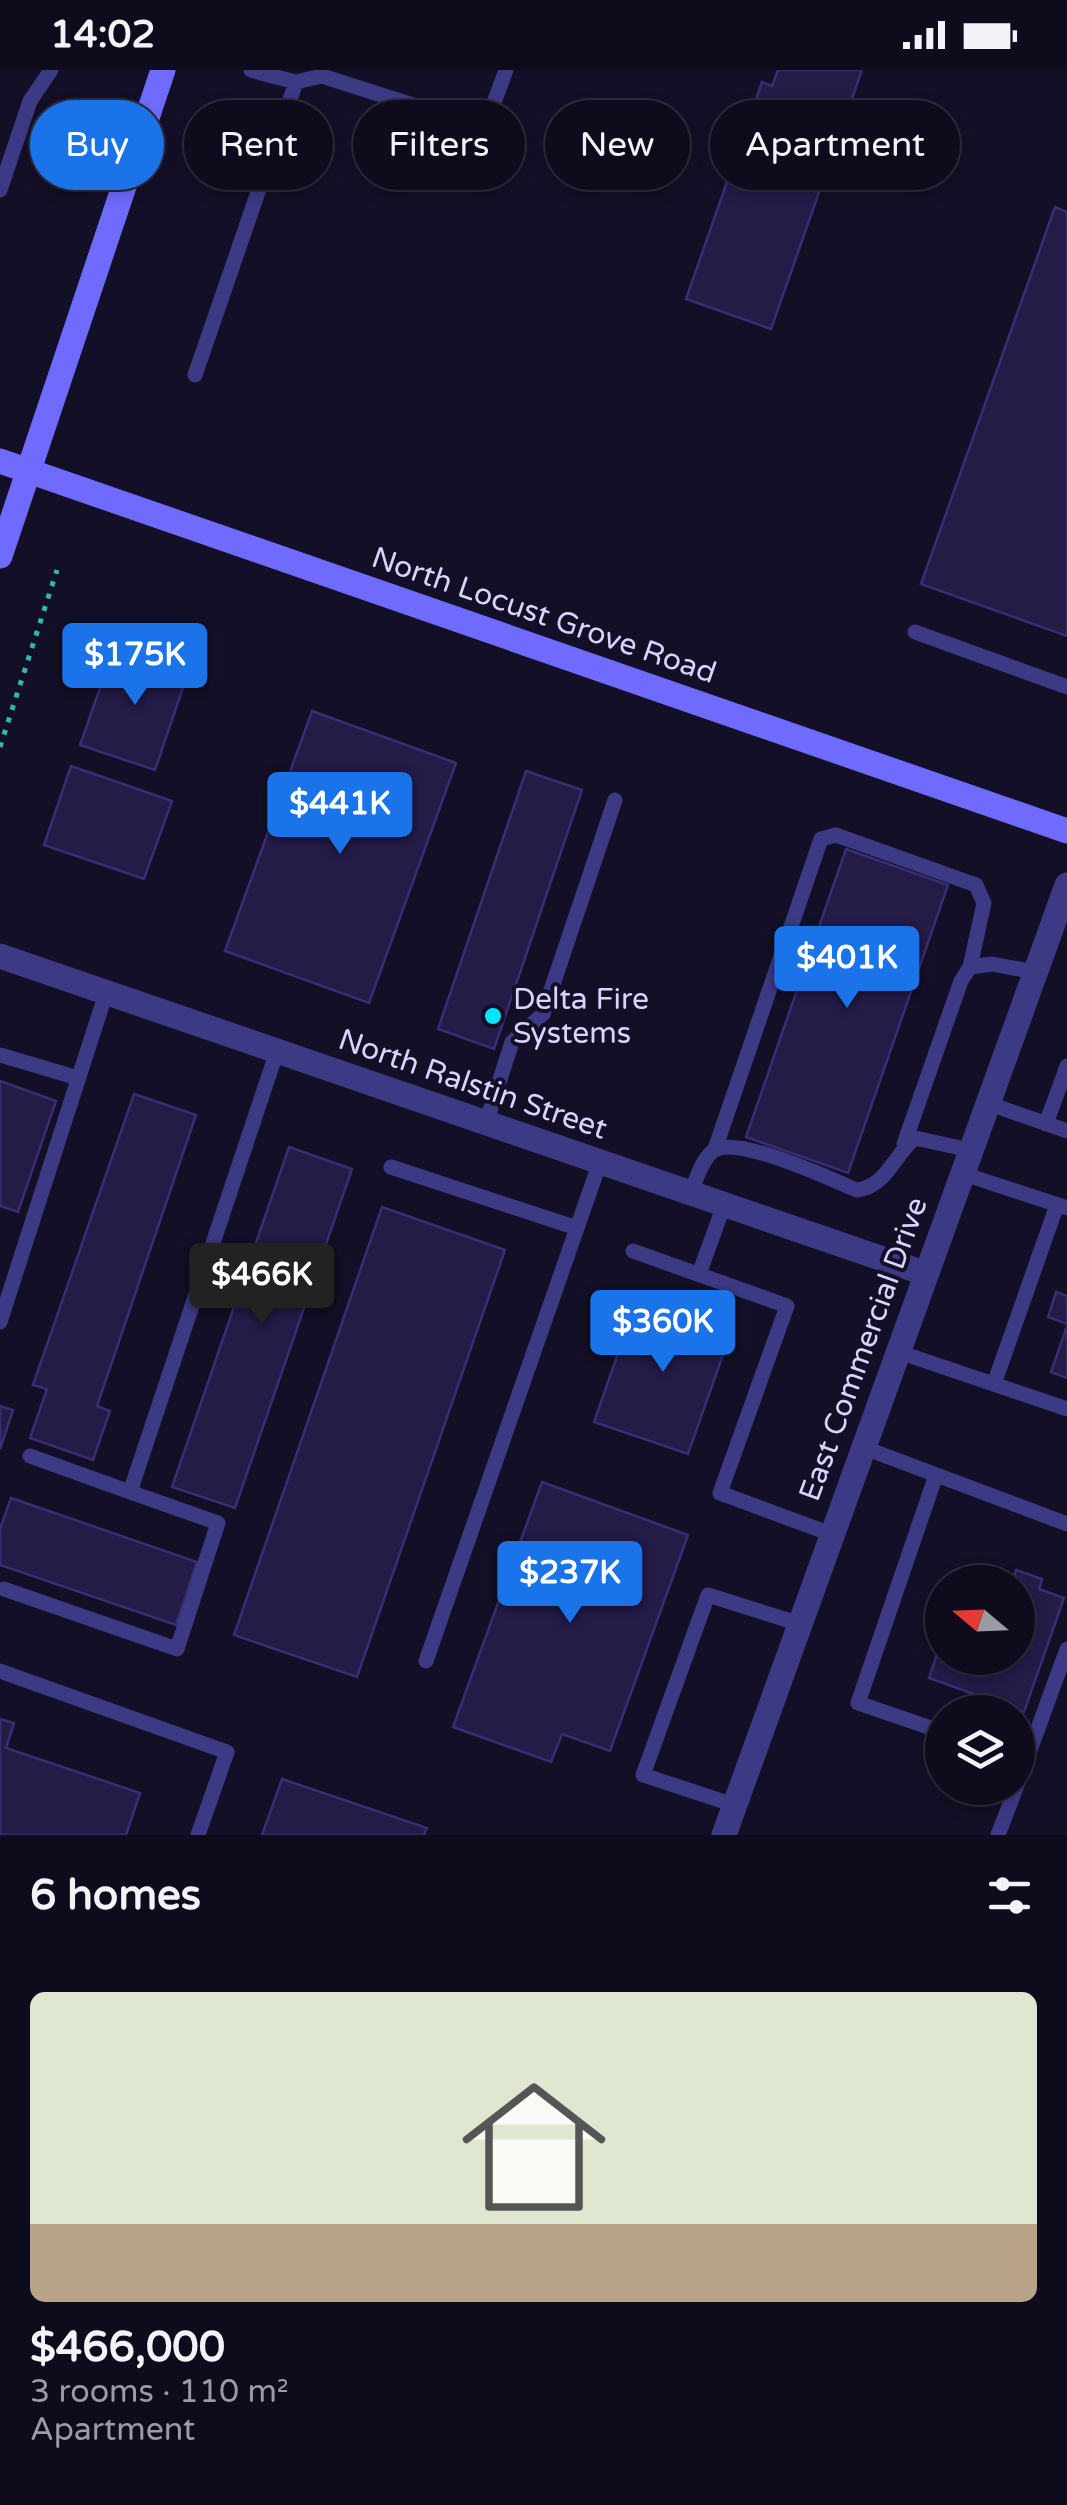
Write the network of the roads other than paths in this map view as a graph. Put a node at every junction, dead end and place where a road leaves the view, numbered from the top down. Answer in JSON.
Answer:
{"nodes":[{"id":1,"x":51,"y":70,"type":"edge"},
{"id":2,"x":163,"y":70,"type":"edge"},
{"id":3,"x":251,"y":70,"type":"edge"},
{"id":4,"x":506,"y":70,"type":"edge"},
{"id":5,"x":272,"y":73,"type":"edge"},
{"id":6,"x":296,"y":82,"type":"junction"},
{"id":7,"x":0,"y":190,"type":"edge"},
{"id":8,"x":195,"y":375,"type":"dead end"},
{"id":9,"x":0,"y":461,"type":"edge"},
{"id":10,"x":29,"y":470,"type":"junction"},
{"id":11,"x":0,"y":556,"type":"edge"},
{"id":12,"x":915,"y":632,"type":"dead end"},
{"id":13,"x":1067,"y":687,"type":"edge"},
{"id":14,"x":614,"y":800,"type":"dead end"},
{"id":15,"x":1067,"y":830,"type":"edge"},
{"id":16,"x":1067,"y":885,"type":"edge"},
{"id":17,"x":0,"y":956,"type":"edge"},
{"id":18,"x":970,"y":967,"type":"junction"},
{"id":19,"x":1035,"y":972,"type":"junction"},
{"id":20,"x":106,"y":993,"type":"junction"},
{"id":21,"x":277,"y":1052,"type":"junction"},
{"id":22,"x":0,"y":1055,"type":"edge"},
{"id":23,"x":1067,"y":1066,"type":"edge"},
{"id":24,"x":78,"y":1078,"type":"junction"},
{"id":25,"x":987,"y":1103,"type":"junction"},
{"id":26,"x":486,"y":1123,"type":"junction"},
{"id":27,"x":1046,"y":1124,"type":"junction"},
{"id":28,"x":1067,"y":1131,"type":"edge"},
{"id":29,"x":903,"y":1148,"type":"junction"},
{"id":30,"x":715,"y":1149,"type":"junction"},
{"id":31,"x":966,"y":1161,"type":"junction"},
{"id":32,"x":600,"y":1162,"type":"junction"},
{"id":33,"x":391,"y":1167,"type":"dead end"},
{"id":34,"x":690,"y":1193,"type":"junction"},
{"id":35,"x":724,"y":1205,"type":"junction"},
{"id":36,"x":1062,"y":1206,"type":"edge"},
{"id":37,"x":577,"y":1228,"type":"junction"},
{"id":38,"x":632,"y":1251,"type":"dead end"},
{"id":39,"x":924,"y":1273,"type":"junction"},
{"id":40,"x":699,"y":1274,"type":"junction"},
{"id":41,"x":0,"y":1322,"type":"edge"},
{"id":42,"x":896,"y":1351,"type":"junction"},
{"id":43,"x":994,"y":1384,"type":"junction"},
{"id":44,"x":1067,"y":1409,"type":"edge"},
{"id":45,"x":862,"y":1447,"type":"junction"},
{"id":46,"x":30,"y":1456,"type":"dead end"},
{"id":47,"x":936,"y":1474,"type":"junction"},
{"id":48,"x":130,"y":1492,"type":"junction"},
{"id":49,"x":1067,"y":1524,"type":"edge"},
{"id":50,"x":831,"y":1534,"type":"junction"},
{"id":51,"x":4,"y":1589,"type":"dead end"},
{"id":52,"x":800,"y":1624,"type":"junction"},
{"id":53,"x":1067,"y":1649,"type":"edge"},
{"id":54,"x":426,"y":1661,"type":"dead end"},
{"id":55,"x":0,"y":1671,"type":"edge"},
{"id":56,"x":925,"y":1727,"type":"edge"},
{"id":57,"x":1035,"y":1736,"type":"edge"},
{"id":58,"x":734,"y":1805,"type":"junction"},
{"id":59,"x":1009,"y":1805,"type":"edge"},
{"id":60,"x":198,"y":1835,"type":"edge"},
{"id":61,"x":724,"y":1835,"type":"edge"},
{"id":62,"x":998,"y":1835,"type":"edge"}],
"edges":[{"from":1,"to":7,"type":"lane"},
{"from":2,"to":10,"type":"main road"},
{"from":3,"to":5,"type":"lane"},
{"from":4,"to":6,"type":"lane"},
{"from":5,"to":6,"type":"lane"},
{"from":6,"to":8,"type":"lane"},
{"from":9,"to":10,"type":"main road","name":"North Locust Grove Road"},
{"from":10,"to":11,"type":"main road"},
{"from":10,"to":15,"type":"main road","name":"North Locust Grove Road"},
{"from":12,"to":13,"type":"lane"},
{"from":14,"to":26,"type":"lane"},
{"from":16,"to":19,"type":"street","name":"East Commercial Drive"},
{"from":17,"to":20,"type":"street","name":"North Ralstin Street"},
{"from":18,"to":19,"type":"lane"},
{"from":18,"to":29,"type":"lane"},
{"from":18,"to":30,"type":"lane"},
{"from":19,"to":25,"type":"street","name":"East Commercial Drive"},
{"from":20,"to":21,"type":"street","name":"North Ralstin Street"},
{"from":20,"to":24,"type":"lane"},
{"from":21,"to":26,"type":"street","name":"North Ralstin Street"},
{"from":21,"to":48,"type":"lane"},
{"from":22,"to":24,"type":"lane"},
{"from":23,"to":27,"type":"lane"},
{"from":24,"to":41,"type":"lane"},
{"from":25,"to":27,"type":"lane"},
{"from":25,"to":31,"type":"street","name":"East Commercial Drive"},
{"from":26,"to":32,"type":"street","name":"North Ralstin Street"},
{"from":27,"to":28,"type":"lane"},
{"from":29,"to":30,"type":"lane"},
{"from":29,"to":31,"type":"lane"},
{"from":30,"to":34,"type":"lane"},
{"from":31,"to":36,"type":"lane"},
{"from":31,"to":39,"type":"street","name":"East Commercial Drive"},
{"from":32,"to":34,"type":"street","name":"North Ralstin Street"},
{"from":32,"to":37,"type":"lane"},
{"from":33,"to":37,"type":"lane"},
{"from":34,"to":35,"type":"street","name":"North Ralstin Street"},
{"from":35,"to":39,"type":"street","name":"North Ralstin Street"},
{"from":35,"to":40,"type":"lane"},
{"from":36,"to":43,"type":"lane"},
{"from":37,"to":54,"type":"lane"},
{"from":38,"to":40,"type":"lane"},
{"from":39,"to":42,"type":"street","name":"East Commercial Drive"},
{"from":40,"to":50,"type":"lane"},
{"from":42,"to":43,"type":"lane"},
{"from":42,"to":45,"type":"street","name":"East Commercial Drive"},
{"from":43,"to":44,"type":"lane"},
{"from":45,"to":47,"type":"lane"},
{"from":45,"to":50,"type":"street","name":"East Commercial Drive"},
{"from":46,"to":48,"type":"lane"},
{"from":47,"to":49,"type":"lane"},
{"from":47,"to":56,"type":"lane"},
{"from":48,"to":51,"type":"lane"},
{"from":50,"to":52,"type":"street","name":"East Commercial Drive"},
{"from":52,"to":58,"type":"street","name":"East Commercial Drive"},
{"from":52,"to":58,"type":"lane"},
{"from":53,"to":57,"type":"lane"},
{"from":55,"to":60,"type":"lane"},
{"from":58,"to":61,"type":"street","name":"East Commercial Drive"},
{"from":59,"to":62,"type":"lane"}]}
